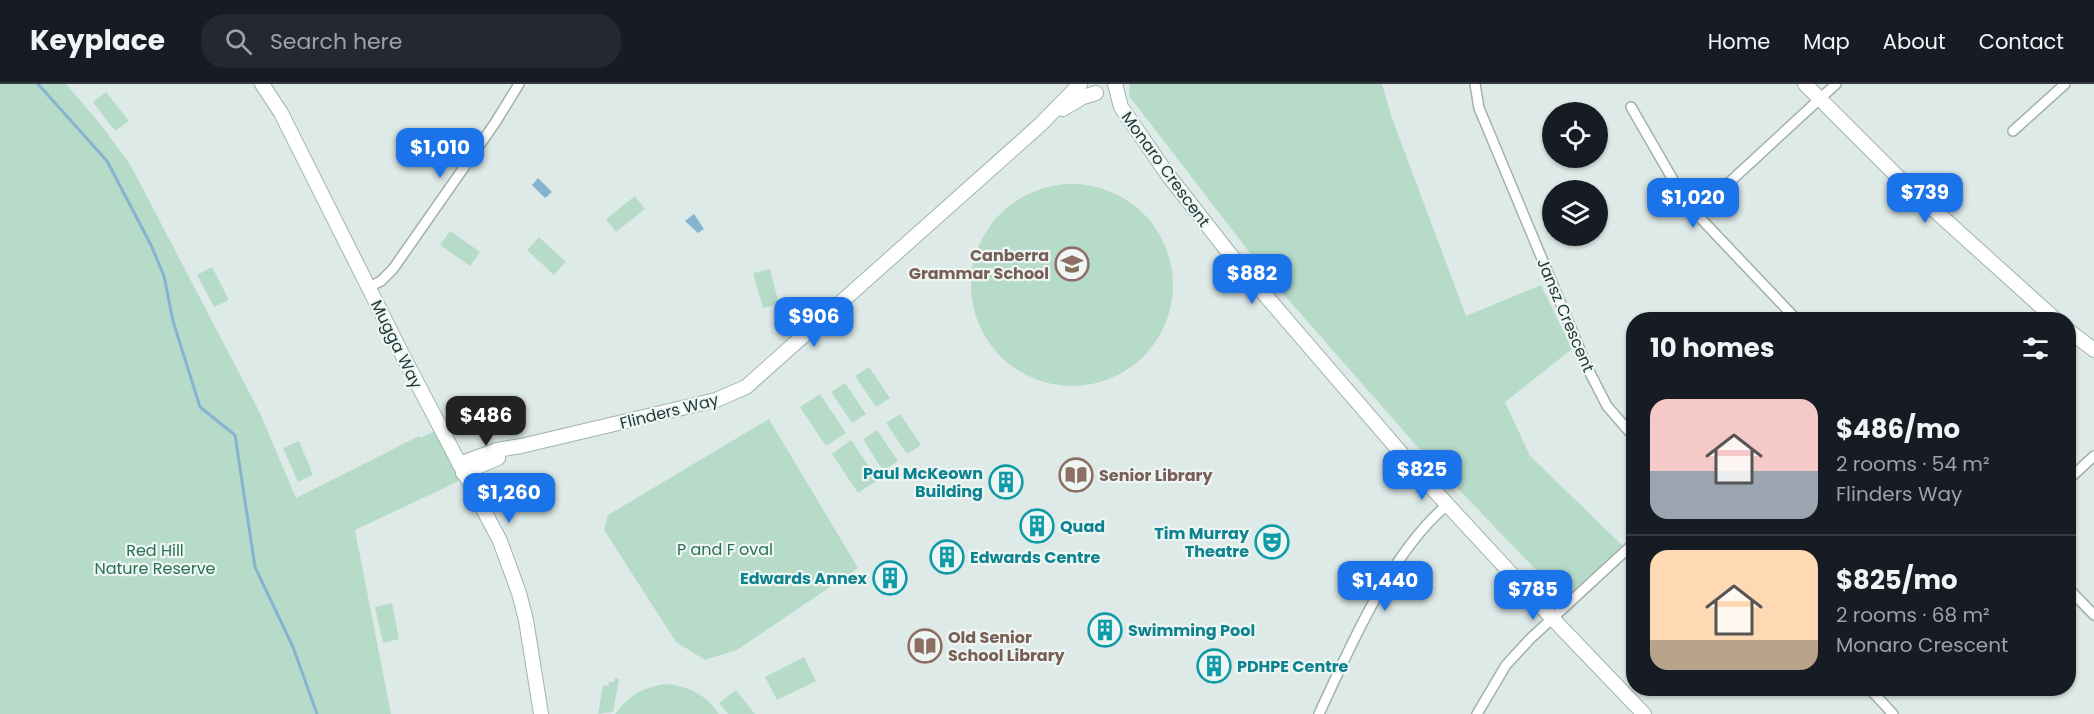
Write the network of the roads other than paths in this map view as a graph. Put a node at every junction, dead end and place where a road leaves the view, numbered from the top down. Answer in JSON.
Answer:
{"nodes":[{"id":1,"x":262,"y":84,"type":"edge"},
{"id":2,"x":519,"y":84,"type":"edge"},
{"id":3,"x":1080,"y":84,"type":"edge"},
{"id":4,"x":1115,"y":84,"type":"edge"},
{"id":5,"x":1475,"y":84,"type":"edge"},
{"id":6,"x":1805,"y":84,"type":"edge"},
{"id":7,"x":1836,"y":84,"type":"edge"},
{"id":8,"x":2065,"y":84,"type":"edge"},
{"id":9,"x":1094,"y":90,"type":"edge"},
{"id":10,"x":1820,"y":99,"type":"junction"},
{"id":11,"x":1631,"y":106,"type":"dead end"},
{"id":12,"x":1121,"y":107,"type":"junction"},
{"id":13,"x":1041,"y":124,"type":"junction"},
{"id":14,"x":2013,"y":131,"type":"dead end"},
{"id":15,"x":1696,"y":213,"type":"junction"},
{"id":16,"x":369,"y":288,"type":"junction"},
{"id":17,"x":1789,"y":312,"type":"edge"},
{"id":18,"x":2047,"y":312,"type":"edge"},
{"id":19,"x":2076,"y":336,"type":"edge"},
{"id":20,"x":2094,"y":350,"type":"edge"},
{"id":21,"x":1626,"y":428,"type":"edge"},
{"id":22,"x":2094,"y":456,"type":"edge"},
{"id":23,"x":461,"y":469,"type":"junction"},
{"id":24,"x":2076,"y":473,"type":"edge"},
{"id":25,"x":1447,"y":505,"type":"junction"},
{"id":26,"x":1626,"y":551,"type":"edge"},
{"id":27,"x":2076,"y":596,"type":"edge"},
{"id":28,"x":2094,"y":615,"type":"edge"},
{"id":29,"x":1553,"y":619,"type":"junction"},
{"id":30,"x":1626,"y":695,"type":"edge"},
{"id":31,"x":1627,"y":696,"type":"edge"},
{"id":32,"x":1876,"y":696,"type":"edge"},
{"id":33,"x":541,"y":714,"type":"edge"},
{"id":34,"x":1318,"y":714,"type":"edge"},
{"id":35,"x":1477,"y":714,"type":"edge"},
{"id":36,"x":1644,"y":714,"type":"edge"},
{"id":37,"x":1893,"y":714,"type":"edge"}],
"edges":[{"from":1,"to":16,"type":"street","name":"Mugga Way"},
{"from":2,"to":16,"type":"street"},
{"from":3,"to":13,"type":"street","name":"Flinders Way"},
{"from":4,"to":9,"type":"street","name":"Flinders Way"},
{"from":4,"to":12,"type":"street","name":"Monaro Crescent"},
{"from":5,"to":21,"type":"street","name":"Jansz Crescent"},
{"from":6,"to":10,"type":"street"},
{"from":7,"to":10,"type":"street"},
{"from":8,"to":14,"type":"street"},
{"from":9,"to":12,"type":"street","name":"Monaro Crescent"},
{"from":9,"to":13,"type":"street","name":"Flinders Way"},
{"from":10,"to":15,"type":"street"},
{"from":10,"to":18,"type":"street"},
{"from":11,"to":15,"type":"street"},
{"from":12,"to":25,"type":"street","name":"Monaro Crescent"},
{"from":13,"to":23,"type":"street","name":"Flinders Way"},
{"from":15,"to":17,"type":"street"},
{"from":16,"to":23,"type":"street","name":"Mugga Way"},
{"from":19,"to":20,"type":"street"},
{"from":22,"to":24,"type":"street"},
{"from":23,"to":33,"type":"street","name":"Mugga Way"},
{"from":25,"to":29,"type":"street","name":"Monaro Crescent"},
{"from":25,"to":34,"type":"street"},
{"from":26,"to":29,"type":"street"},
{"from":27,"to":28,"type":"street"},
{"from":29,"to":30,"type":"street","name":"Monaro Crescent"},
{"from":29,"to":35,"type":"street"},
{"from":31,"to":36,"type":"street","name":"Monaro Crescent"},
{"from":32,"to":37,"type":"street"}]}
